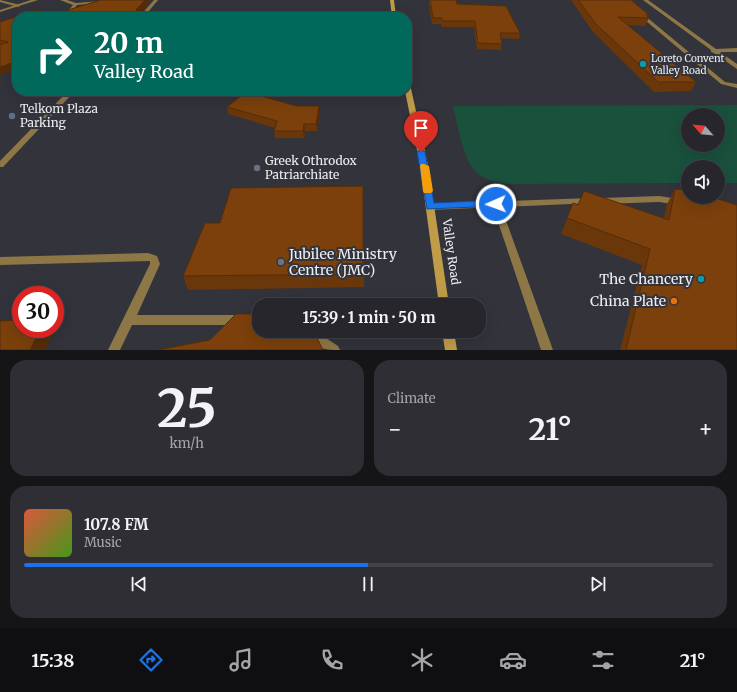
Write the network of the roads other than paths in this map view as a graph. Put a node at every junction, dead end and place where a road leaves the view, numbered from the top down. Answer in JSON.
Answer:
{"nodes":[{"id":1,"x":36,"y":0,"type":"edge"},
{"id":2,"x":62,"y":0,"type":"edge"},
{"id":3,"x":156,"y":0,"type":"edge"},
{"id":4,"x":392,"y":0,"type":"edge"},
{"id":5,"x":623,"y":0,"type":"edge"},
{"id":6,"x":645,"y":0,"type":"edge"},
{"id":7,"x":0,"y":1,"type":"edge"},
{"id":8,"x":108,"y":1,"type":"edge"},
{"id":9,"x":96,"y":3,"type":"junction"},
{"id":10,"x":76,"y":4,"type":"junction"},
{"id":11,"x":18,"y":6,"type":"junction"},
{"id":12,"x":0,"y":11,"type":"edge"},
{"id":13,"x":70,"y":12,"type":"joint"},
{"id":14,"x":145,"y":12,"type":"edge"},
{"id":15,"x":393,"y":12,"type":"edge"},
{"id":16,"x":713,"y":50,"type":"junction"},
{"id":17,"x":737,"y":50,"type":"edge"},
{"id":18,"x":737,"y":67,"type":"edge"},
{"id":19,"x":737,"y":86,"type":"edge"},
{"id":20,"x":67,"y":96,"type":"edge"},
{"id":21,"x":410,"y":96,"type":"edge"},
{"id":22,"x":0,"y":165,"type":"edge"},
{"id":23,"x":681,"y":202,"type":"edge"},
{"id":24,"x":496,"y":204,"type":"junction"},
{"id":25,"x":430,"y":207,"type":"junction"},
{"id":26,"x":0,"y":261,"type":"edge"},
{"id":27,"x":443,"y":298,"type":"edge"},
{"id":28,"x":130,"y":320,"type":"junction"},
{"id":29,"x":252,"y":320,"type":"edge"},
{"id":30,"x":317,"y":338,"type":"edge"},
{"id":31,"x":449,"y":338,"type":"edge"},
{"id":32,"x":114,"y":350,"type":"edge"},
{"id":33,"x":334,"y":350,"type":"edge"},
{"id":34,"x":451,"y":350,"type":"edge"},
{"id":35,"x":547,"y":350,"type":"edge"}],
"edges":[{"from":1,"to":11,"type":"street"},
{"from":2,"to":10,"type":"street"},
{"from":3,"to":14,"type":"street"},
{"from":4,"to":15,"type":"main road"},
{"from":5,"to":19,"type":"street"},
{"from":6,"to":16,"type":"street"},
{"from":7,"to":11,"type":"street"},
{"from":8,"to":9,"type":"street"},
{"from":9,"to":10,"type":"street"},
{"from":9,"to":13,"type":"street"},
{"from":10,"to":13,"type":"street"},
{"from":11,"to":12,"type":"street"},
{"from":16,"to":17,"type":"street"},
{"from":16,"to":18,"type":"street"},
{"from":20,"to":22,"type":"street"},
{"from":21,"to":25,"type":"main road","name":"Valley Road"},
{"from":23,"to":24,"type":"street"},
{"from":24,"to":25,"type":"street"},
{"from":24,"to":35,"type":"street"},
{"from":25,"to":27,"type":"main road","name":"Valley Road"},
{"from":26,"to":28,"type":"street"},
{"from":28,"to":29,"type":"street"},
{"from":28,"to":32,"type":"street"},
{"from":30,"to":33,"type":"street"},
{"from":31,"to":34,"type":"main road"}]}
